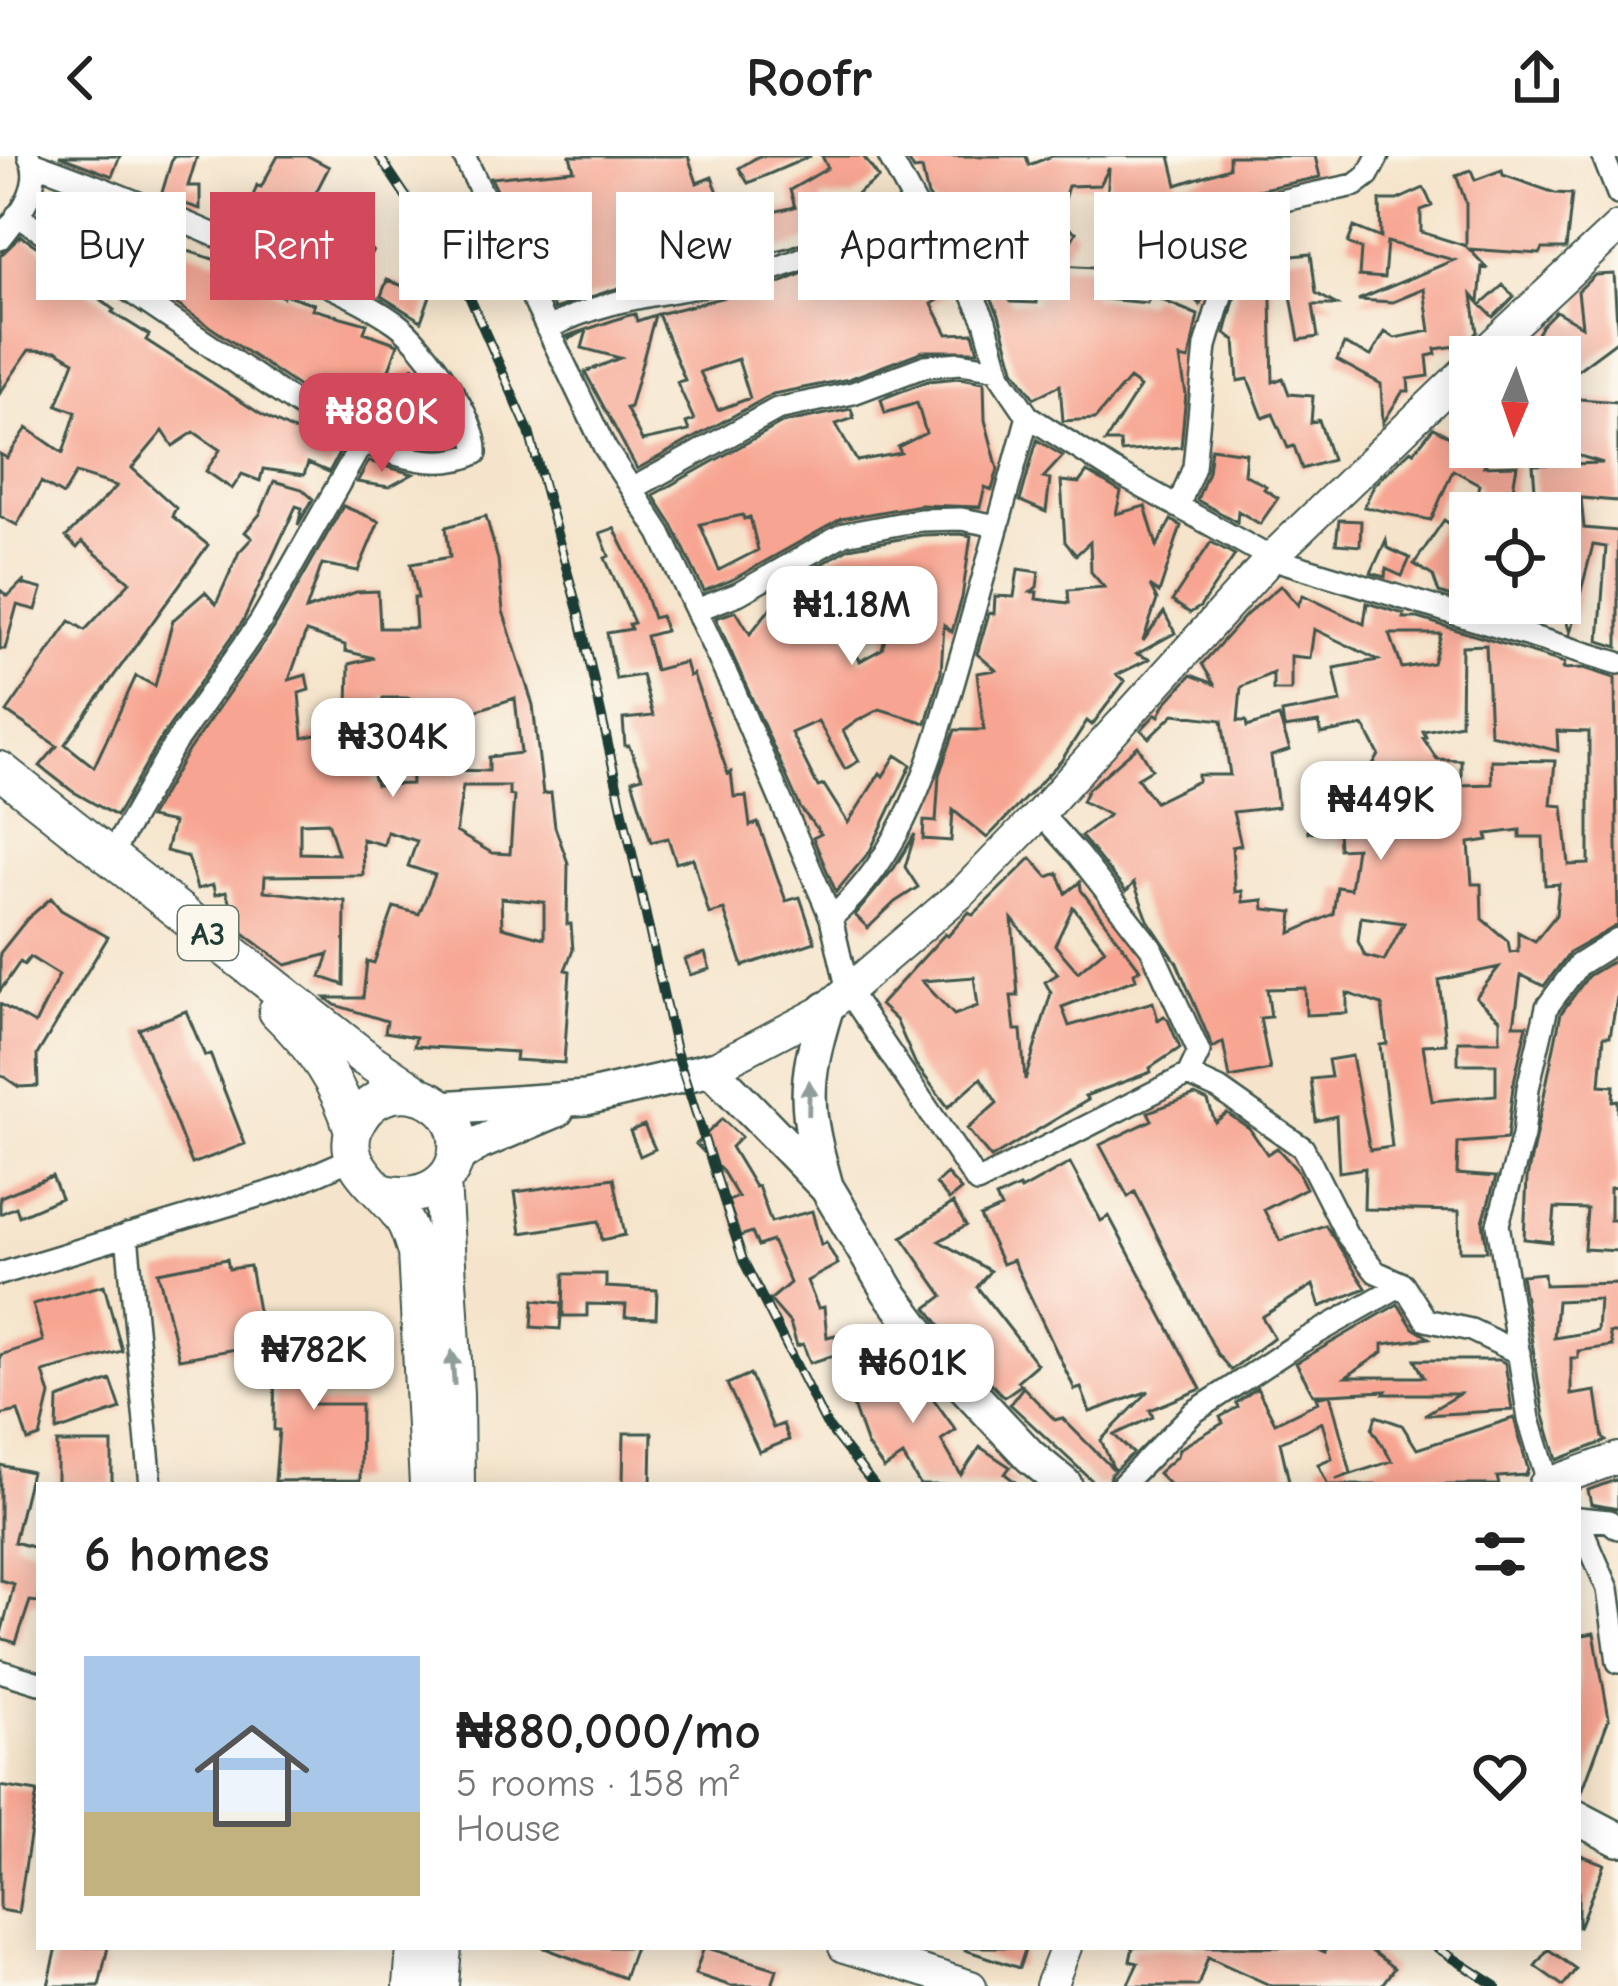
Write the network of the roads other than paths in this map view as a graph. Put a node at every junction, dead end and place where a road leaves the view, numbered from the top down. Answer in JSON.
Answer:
{"nodes":[{"id":1,"x":464,"y":156,"type":"edge"},
{"id":2,"x":889,"y":156,"type":"edge"},
{"id":3,"x":1378,"y":156,"type":"edge"},
{"id":4,"x":1603,"y":156,"type":"edge"},
{"id":5,"x":32,"y":160,"type":"edge"},
{"id":6,"x":908,"y":192,"type":"edge"},
{"id":7,"x":1618,"y":194,"type":"edge"},
{"id":8,"x":17,"y":215,"type":"junction"},
{"id":9,"x":1618,"y":227,"type":"edge"},
{"id":10,"x":0,"y":239,"type":"edge"},
{"id":11,"x":798,"y":261,"type":"edge"},
{"id":12,"x":975,"y":300,"type":"edge"},
{"id":13,"x":547,"y":328,"type":"junction"},
{"id":14,"x":1501,"y":336,"type":"edge"},
{"id":15,"x":998,"y":369,"type":"junction"},
{"id":16,"x":1449,"y":386,"type":"edge"},
{"id":17,"x":1028,"y":416,"type":"junction"},
{"id":18,"x":362,"y":443,"type":"junction"},
{"id":19,"x":632,"y":489,"type":"junction"},
{"id":20,"x":1178,"y":507,"type":"junction"},
{"id":21,"x":998,"y":526,"type":"junction"},
{"id":22,"x":1271,"y":558,"type":"junction"},
{"id":23,"x":696,"y":610,"type":"junction"},
{"id":24,"x":1618,"y":663,"type":"edge"},
{"id":25,"x":0,"y":770,"type":"edge"},
{"id":26,"x":0,"y":795,"type":"edge"},
{"id":27,"x":1040,"y":813,"type":"junction"},
{"id":28,"x":111,"y":855,"type":"junction"},
{"id":29,"x":831,"y":918,"type":"junction"},
{"id":30,"x":1618,"y":940,"type":"edge"},
{"id":31,"x":837,"y":1000,"type":"junction"},
{"id":32,"x":711,"y":1069,"type":"junction"},
{"id":33,"x":1188,"y":1075,"type":"junction"},
{"id":34,"x":586,"y":1098,"type":"junction"},
{"id":35,"x":430,"y":1101,"type":"junction"},
{"id":36,"x":353,"y":1144,"type":"junction"},
{"id":37,"x":449,"y":1170,"type":"junction"},
{"id":38,"x":827,"y":1188,"type":"junction"},
{"id":39,"x":381,"y":1192,"type":"junction"},
{"id":40,"x":127,"y":1235,"type":"junction"},
{"id":41,"x":0,"y":1274,"type":"edge"},
{"id":42,"x":1403,"y":1284,"type":"junction"},
{"id":43,"x":1519,"y":1353,"type":"junction"},
{"id":44,"x":1618,"y":1458,"type":"edge"},
{"id":45,"x":151,"y":1482,"type":"edge"},
{"id":46,"x":428,"y":1482,"type":"edge"},
{"id":47,"x":456,"y":1482,"type":"edge"},
{"id":48,"x":1060,"y":1482,"type":"edge"},
{"id":49,"x":1125,"y":1482,"type":"edge"},
{"id":50,"x":1546,"y":1482,"type":"edge"},
{"id":51,"x":1552,"y":1482,"type":"edge"},
{"id":52,"x":1581,"y":1519,"type":"edge"},
{"id":53,"x":1581,"y":1526,"type":"edge"},
{"id":54,"x":1618,"y":1528,"type":"edge"},
{"id":55,"x":1618,"y":1662,"type":"edge"},
{"id":56,"x":0,"y":1671,"type":"edge"},
{"id":57,"x":36,"y":1683,"type":"edge"},
{"id":58,"x":1581,"y":1819,"type":"edge"},
{"id":59,"x":1618,"y":1836,"type":"edge"},
{"id":60,"x":415,"y":1950,"type":"edge"},
{"id":61,"x":443,"y":1950,"type":"edge"},
{"id":62,"x":854,"y":1950,"type":"edge"},
{"id":63,"x":1065,"y":1950,"type":"edge"},
{"id":64,"x":412,"y":1986,"type":"edge"},
{"id":65,"x":440,"y":1986,"type":"edge"},
{"id":66,"x":971,"y":1986,"type":"edge"},
{"id":67,"x":1051,"y":1986,"type":"edge"}],
"edges":[{"from":1,"to":13,"type":"street"},
{"from":2,"to":6,"type":"street"},
{"from":3,"to":20,"type":"street"},
{"from":4,"to":7,"type":"street"},
{"from":5,"to":8,"type":"street"},
{"from":5,"to":18,"type":"street"},
{"from":8,"to":10,"type":"street"},
{"from":8,"to":18,"type":"street"},
{"from":9,"to":14,"type":"main road"},
{"from":11,"to":13,"type":"street"},
{"from":12,"to":15,"type":"street"},
{"from":13,"to":19,"type":"street"},
{"from":15,"to":17,"type":"street"},
{"from":15,"to":19,"type":"street"},
{"from":16,"to":22,"type":"main road"},
{"from":17,"to":20,"type":"street"},
{"from":17,"to":21,"type":"street"},
{"from":18,"to":28,"type":"street"},
{"from":19,"to":23,"type":"street"},
{"from":20,"to":22,"type":"street"},
{"from":21,"to":23,"type":"street"},
{"from":21,"to":29,"type":"street"},
{"from":22,"to":24,"type":"street"},
{"from":22,"to":27,"type":"main road"},
{"from":23,"to":29,"type":"street"},
{"from":25,"to":28,"type":"highway","number":"A3"},
{"from":26,"to":36,"type":"highway","number":"A3"},
{"from":27,"to":31,"type":"main road"},
{"from":27,"to":33,"type":"street"},
{"from":28,"to":35,"type":"highway","number":"A3"},
{"from":29,"to":31,"type":"street"},
{"from":30,"to":43,"type":"street"},
{"from":31,"to":32,"type":"main road"},
{"from":31,"to":33,"type":"street"},
{"from":38,"to":31,"type":"main road","one_way":true},
{"from":32,"to":34,"type":"main road"},
{"from":32,"to":38,"type":"main road"},
{"from":33,"to":42,"type":"street"},
{"from":34,"to":35,"type":"main road"},
{"from":34,"to":37,"type":"main road"},
{"from":35,"to":36,"type":"highway"},
{"from":35,"to":37,"type":"highway"},
{"from":36,"to":39,"type":"highway","number":"A3"},
{"from":36,"to":40,"type":"street"},
{"from":37,"to":39,"type":"highway"},
{"from":47,"to":37,"type":"highway","one_way":true},
{"from":38,"to":48,"type":"main road"},
{"from":39,"to":46,"type":"highway","number":"A3"},
{"from":40,"to":41,"type":"street"},
{"from":40,"to":45,"type":"street"},
{"from":42,"to":43,"type":"street"},
{"from":42,"to":49,"type":"street"},
{"from":43,"to":50,"type":"street"},
{"from":44,"to":51,"type":"main road"},
{"from":52,"to":54,"type":"street"},
{"from":53,"to":55,"type":"street"},
{"from":56,"to":57,"type":"street"},
{"from":58,"to":59,"type":"main road"},
{"from":60,"to":64,"type":"highway"},
{"from":61,"to":65,"type":"highway"},
{"from":62,"to":66,"type":"main road"},
{"from":63,"to":67,"type":"main road"}]}
